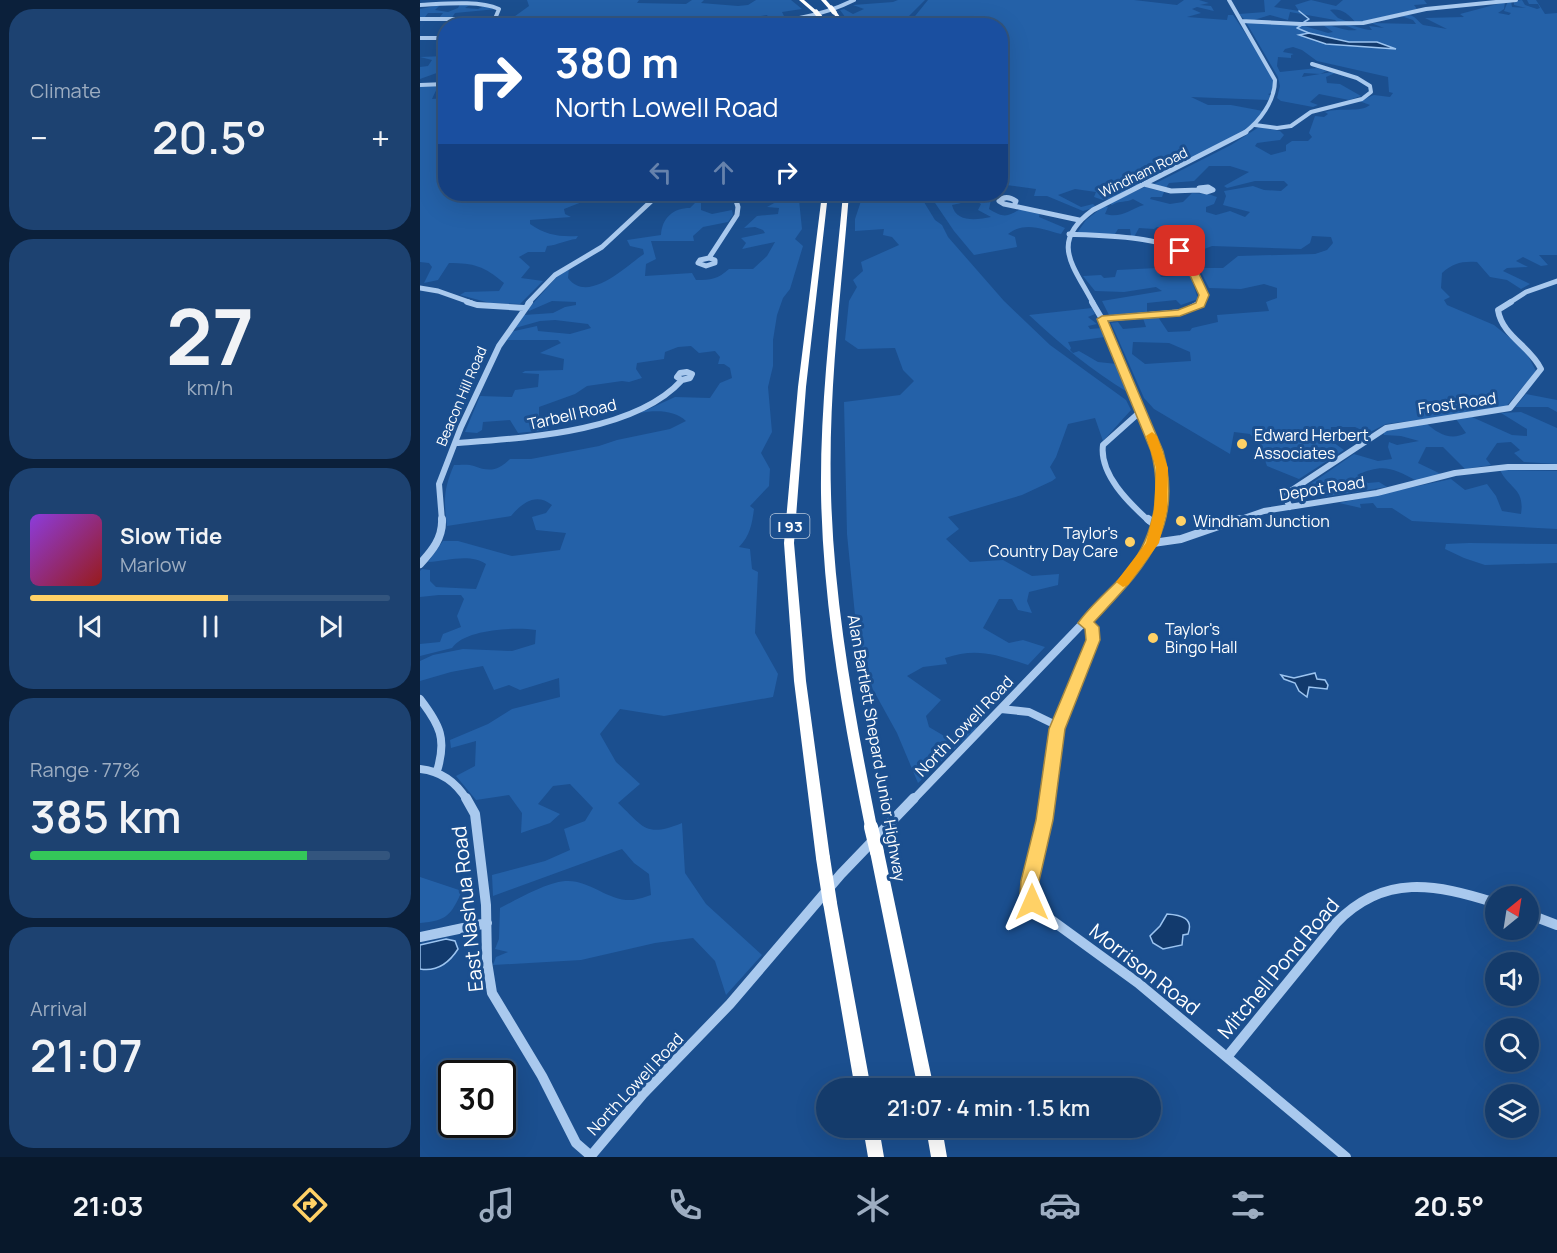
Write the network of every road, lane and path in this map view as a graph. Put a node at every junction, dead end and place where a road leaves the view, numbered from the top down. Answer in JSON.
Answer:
{"nodes":[{"id":1,"x":801,"y":0,"type":"edge"},
{"id":2,"x":823,"y":0,"type":"edge"},
{"id":3,"x":854,"y":0,"type":"edge"},
{"id":4,"x":1229,"y":0,"type":"edge"},
{"id":5,"x":1516,"y":0,"type":"edge"},
{"id":6,"x":420,"y":5,"type":"edge"},
{"id":7,"x":497,"y":18,"type":"edge"},
{"id":8,"x":796,"y":18,"type":"edge"},
{"id":9,"x":820,"y":18,"type":"edge"},
{"id":10,"x":838,"y":18,"type":"edge"},
{"id":11,"x":420,"y":19,"type":"edge"},
{"id":12,"x":438,"y":19,"type":"edge"},
{"id":13,"x":1241,"y":21,"type":"junction"},
{"id":14,"x":420,"y":38,"type":"edge"},
{"id":15,"x":438,"y":38,"type":"edge"},
{"id":16,"x":1312,"y":64,"type":"dead end"},
{"id":17,"x":438,"y":84,"type":"edge"},
{"id":18,"x":420,"y":85,"type":"edge"},
{"id":19,"x":1255,"y":125,"type":"junction"},
{"id":20,"x":1144,"y":184,"type":"junction"},
{"id":21,"x":1199,"y":190,"type":"dead end"},
{"id":22,"x":651,"y":201,"type":"edge"},
{"id":23,"x":736,"y":201,"type":"edge"},
{"id":24,"x":824,"y":201,"type":"edge"},
{"id":25,"x":845,"y":201,"type":"edge"},
{"id":26,"x":1014,"y":206,"type":"dead end"},
{"id":27,"x":1079,"y":220,"type":"junction"},
{"id":28,"x":1069,"y":234,"type":"junction"},
{"id":29,"x":709,"y":258,"type":"dead end"},
{"id":30,"x":1557,"y":281,"type":"edge"},
{"id":31,"x":420,"y":288,"type":"edge"},
{"id":32,"x":524,"y":308,"type":"junction"},
{"id":33,"x":1102,"y":319,"type":"junction"},
{"id":34,"x":682,"y":380,"type":"dead end"},
{"id":35,"x":1141,"y":411,"type":"junction"},
{"id":36,"x":456,"y":443,"type":"junction"},
{"id":37,"x":1557,"y":467,"type":"edge"},
{"id":38,"x":1290,"y":507,"type":"junction"},
{"id":39,"x":1157,"y":526,"type":"junction"},
{"id":40,"x":1153,"y":543,"type":"junction"},
{"id":41,"x":420,"y":564,"type":"edge"},
{"id":42,"x":1085,"y":623,"type":"junction"},
{"id":43,"x":420,"y":699,"type":"edge"},
{"id":44,"x":1001,"y":709,"type":"junction"},
{"id":45,"x":1058,"y":726,"type":"junction"},
{"id":46,"x":420,"y":769,"type":"edge"},
{"id":47,"x":437,"y":771,"type":"junction"},
{"id":48,"x":1485,"y":900,"type":"edge"},
{"id":49,"x":1539,"y":918,"type":"edge"},
{"id":50,"x":487,"y":923,"type":"junction"},
{"id":51,"x":1557,"y":924,"type":"edge"},
{"id":52,"x":420,"y":937,"type":"edge"},
{"id":53,"x":1227,"y":1057,"type":"junction"},
{"id":54,"x":861,"y":1078,"type":"edge"},
{"id":55,"x":924,"y":1078,"type":"edge"},
{"id":56,"x":873,"y":1138,"type":"edge"},
{"id":57,"x":936,"y":1138,"type":"edge"},
{"id":58,"x":591,"y":1156,"type":"edge"},
{"id":59,"x":876,"y":1157,"type":"edge"},
{"id":60,"x":939,"y":1157,"type":"edge"},
{"id":61,"x":1346,"y":1157,"type":"edge"}],
"edges":[{"from":1,"to":9,"type":"highway"},
{"from":2,"to":10,"type":"highway"},
{"from":3,"to":8,"type":"street"},
{"from":4,"to":13,"type":"street","name":"Windham Road"},
{"from":5,"to":13,"type":"street"},
{"from":6,"to":7,"type":"street"},
{"from":11,"to":12,"type":"street"},
{"from":13,"to":19,"type":"street","name":"Windham Road"},
{"from":14,"to":15,"type":"street"},
{"from":16,"to":19,"type":"street"},
{"from":17,"to":18,"type":"street"},
{"from":19,"to":20,"type":"street","name":"Windham Road"},
{"from":20,"to":21,"type":"street"},
{"from":20,"to":27,"type":"street","name":"Windham Road"},
{"from":22,"to":32,"type":"street","name":"Beacon Hill Road"},
{"from":23,"to":29,"type":"street"},
{"from":24,"to":54,"type":"highway","number":"I 93","bridge":true},
{"from":25,"to":55,"type":"highway","name":"Alan Bartlett Shepard Junior Highway","number":"I 93","bridge":true},
{"from":26,"to":27,"type":"street"},
{"from":27,"to":28,"type":"street","name":"Windham Road"},
{"from":28,"to":33,"type":"street"},
{"from":28,"to":33,"type":"street"},
{"from":30,"to":38,"type":"street","name":"Frost Road"},
{"from":31,"to":32,"type":"street"},
{"from":32,"to":36,"type":"street","name":"Beacon Hill Road"},
{"from":33,"to":35,"type":"street","name":"North Lowell Road"},
{"from":34,"to":36,"type":"street","name":"Tarbell Road"},
{"from":35,"to":39,"type":"street","name":"North Lowell Road"},
{"from":35,"to":39,"type":"street"},
{"from":36,"to":41,"type":"street","name":"Beacon Hill Road"},
{"from":37,"to":38,"type":"street","name":"Depot Road"},
{"from":38,"to":40,"type":"street","name":"Depot Road"},
{"from":39,"to":40,"type":"street","name":"North Lowell Road"},
{"from":40,"to":42,"type":"street","name":"North Lowell Road"},
{"from":42,"to":44,"type":"street","name":"North Lowell Road"},
{"from":42,"to":45,"type":"street","name":"Morrison Road"},
{"from":43,"to":47,"type":"street"},
{"from":44,"to":45,"type":"street"},
{"from":44,"to":58,"type":"street","name":"North Lowell Road"},
{"from":45,"to":53,"type":"street","name":"Morrison Road"},
{"from":46,"to":47,"type":"street"},
{"from":47,"to":50,"type":"street","name":"East Nashua Road"},
{"from":48,"to":53,"type":"street","name":"Mitchell Pond Road"},
{"from":49,"to":51,"type":"street"},
{"from":50,"to":52,"type":"street"},
{"from":50,"to":58,"type":"street","name":"East Nashua Road"},
{"from":53,"to":61,"type":"street","name":"Morrison Road"},
{"from":56,"to":59,"type":"highway"},
{"from":57,"to":60,"type":"highway"}]}
